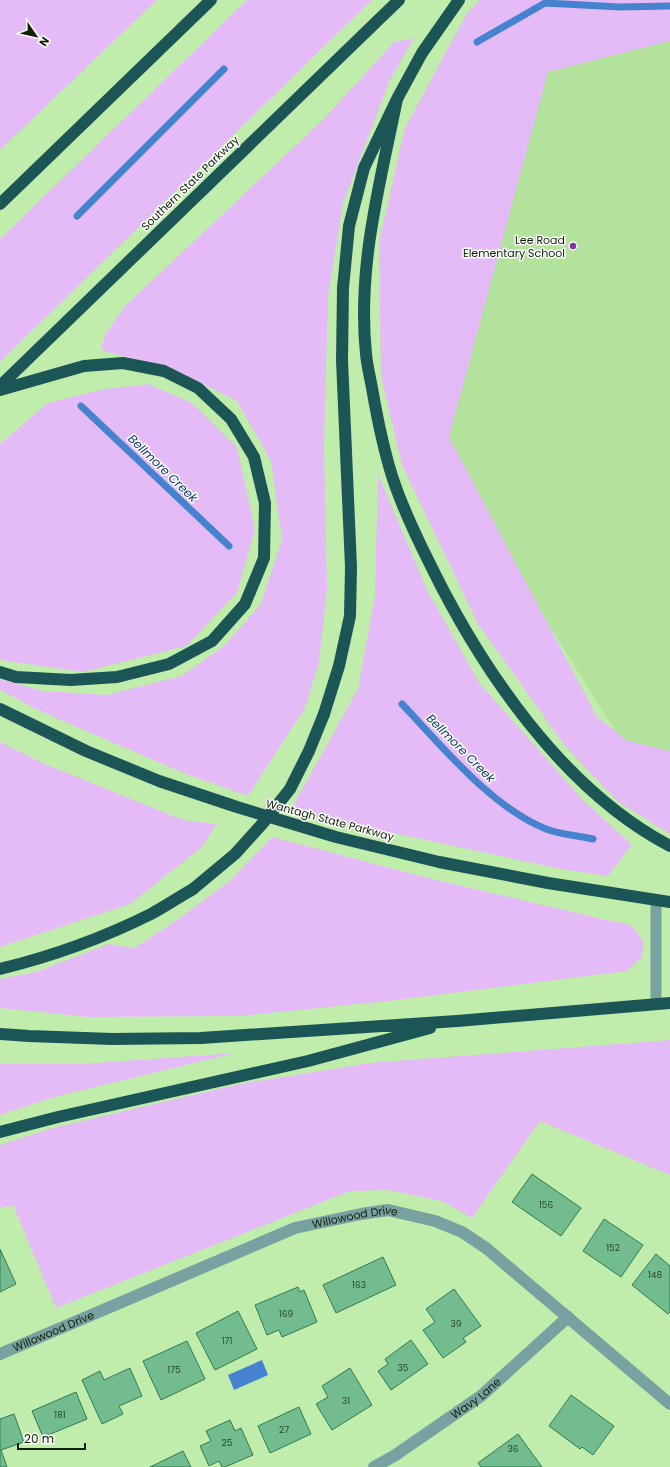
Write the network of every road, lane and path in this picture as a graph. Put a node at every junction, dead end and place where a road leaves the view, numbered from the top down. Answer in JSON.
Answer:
{"nodes":[{"id":1,"x":211,"y":0,"type":"edge"},
{"id":2,"x":399,"y":0,"type":"edge"},
{"id":3,"x":459,"y":0,"type":"edge"},
{"id":4,"x":397,"y":99,"type":"junction"},
{"id":5,"x":2,"y":201,"type":"edge"},
{"id":6,"x":0,"y":386,"type":"edge"},
{"id":7,"x":0,"y":390,"type":"edge"},
{"id":8,"x":0,"y":672,"type":"edge"},
{"id":9,"x":0,"y":709,"type":"edge"},
{"id":10,"x":670,"y":846,"type":"edge"},
{"id":11,"x":656,"y":900,"type":"junction"},
{"id":12,"x":670,"y":902,"type":"edge"},
{"id":13,"x":0,"y":969,"type":"edge"},
{"id":14,"x":656,"y":1003,"type":"junction"},
{"id":15,"x":670,"y":1003,"type":"edge"},
{"id":16,"x":457,"y":1021,"type":"junction"},
{"id":17,"x":0,"y":1034,"type":"edge"},
{"id":18,"x":0,"y":1132,"type":"edge"},
{"id":19,"x":568,"y":1317,"type":"junction"},
{"id":20,"x":0,"y":1354,"type":"edge"},
{"id":21,"x":670,"y":1404,"type":"edge"},
{"id":22,"x":374,"y":1467,"type":"edge"}],
"edges":[{"from":1,"to":5,"type":"highway"},
{"from":2,"to":6,"type":"highway","name":"Southern State Parkway"},
{"from":3,"to":4,"type":"highway"},
{"from":4,"to":10,"type":"highway"},
{"from":4,"to":13,"type":"highway","bridge":true},
{"from":7,"to":8,"type":"highway"},
{"from":9,"to":11,"type":"highway","name":"Wantagh State Parkway"},
{"from":11,"to":12,"type":"highway","name":"Wantagh State Parkway"},
{"from":11,"to":14,"type":"lane"},
{"from":14,"to":15,"type":"highway"},
{"from":14,"to":16,"type":"highway"},
{"from":16,"to":17,"type":"highway"},
{"from":16,"to":18,"type":"highway"},
{"from":19,"to":20,"type":"street","name":"Willowood Drive"},
{"from":19,"to":21,"type":"street","name":"Willowood Drive"},
{"from":19,"to":22,"type":"street","name":"Wavy Lane"}]}
